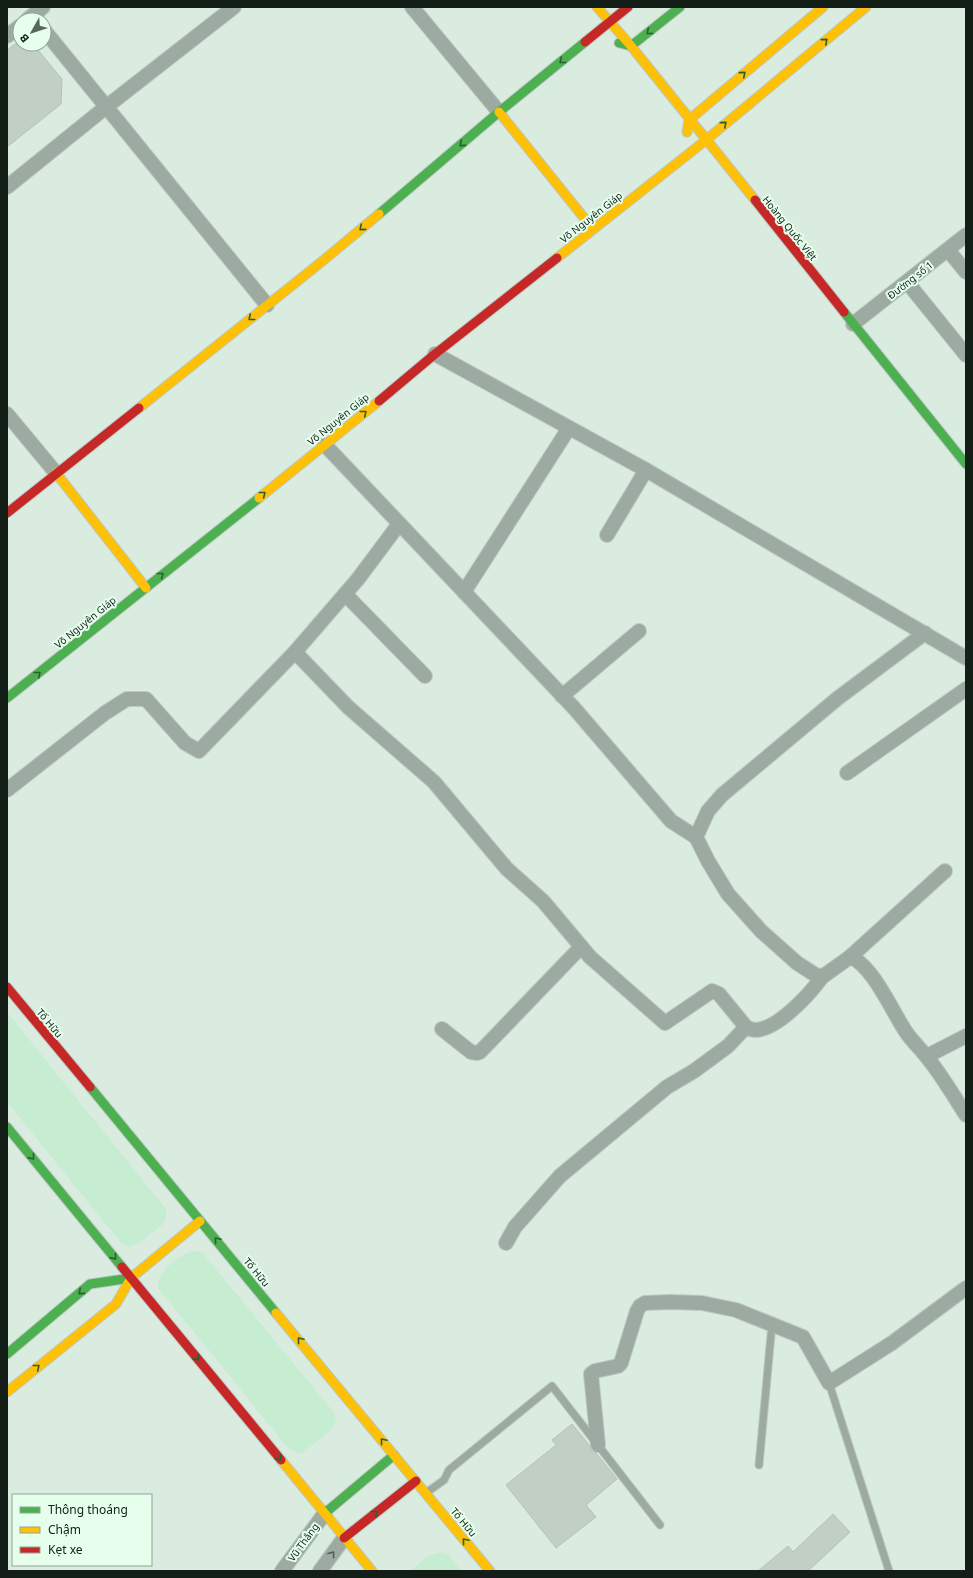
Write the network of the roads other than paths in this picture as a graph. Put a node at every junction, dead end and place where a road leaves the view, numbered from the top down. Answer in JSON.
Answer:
{"nodes":[{"id":1,"x":234,"y":7,"type":"edge"},
{"id":2,"x":412,"y":7,"type":"edge"},
{"id":3,"x":597,"y":7,"type":"edge"},
{"id":4,"x":628,"y":7,"type":"edge"},
{"id":5,"x":680,"y":7,"type":"edge"},
{"id":6,"x":823,"y":7,"type":"edge"},
{"id":7,"x":866,"y":7,"type":"edge"},
{"id":8,"x":609,"y":22,"type":"junction"},
{"id":9,"x":592,"y":36,"type":"junction"},
{"id":10,"x":52,"y":40,"type":"edge"},
{"id":11,"x":631,"y":46,"type":"junction"},
{"id":12,"x":106,"y":107,"type":"junction"},
{"id":13,"x":499,"y":112,"type":"junction"},
{"id":14,"x":689,"y":120,"type":"junction"},
{"id":15,"x":706,"y":140,"type":"junction"},
{"id":16,"x":683,"y":158,"type":"junction"},
{"id":17,"x":7,"y":187,"type":"edge"},
{"id":18,"x":593,"y":229,"type":"junction"},
{"id":19,"x":966,"y":236,"type":"edge"},
{"id":20,"x":948,"y":250,"type":"junction"},
{"id":21,"x":966,"y":272,"type":"edge"},
{"id":22,"x":907,"y":282,"type":"junction"},
{"id":23,"x":267,"y":305,"type":"junction"},
{"id":24,"x":853,"y":324,"type":"junction"},
{"id":25,"x":435,"y":354,"type":"junction"},
{"id":26,"x":966,"y":355,"type":"edge"},
{"id":27,"x":7,"y":414,"type":"edge"},
{"id":28,"x":569,"y":428,"type":"junction"},
{"id":29,"x":325,"y":445,"type":"junction"},
{"id":30,"x":966,"y":464,"type":"edge"},
{"id":31,"x":646,"y":470,"type":"junction"},
{"id":32,"x":56,"y":473,"type":"junction"},
{"id":33,"x":7,"y":513,"type":"edge"},
{"id":34,"x":399,"y":524,"type":"junction"},
{"id":35,"x":608,"y":535,"type":"dead end"},
{"id":36,"x":146,"y":588,"type":"junction"},
{"id":37,"x":464,"y":592,"type":"junction"},
{"id":38,"x":345,"y":594,"type":"junction"},
{"id":39,"x":639,"y":631,"type":"dead end"},
{"id":40,"x":924,"y":633,"type":"junction"},
{"id":41,"x":295,"y":652,"type":"junction"},
{"id":42,"x":966,"y":658,"type":"edge"},
{"id":43,"x":425,"y":676,"type":"dead end"},
{"id":44,"x":966,"y":688,"type":"edge"},
{"id":45,"x":562,"y":696,"type":"junction"},
{"id":46,"x":7,"y":698,"type":"edge"},
{"id":47,"x":847,"y":773,"type":"dead end"},
{"id":48,"x":7,"y":790,"type":"edge"},
{"id":49,"x":696,"y":837,"type":"junction"},
{"id":50,"x":945,"y":872,"type":"dead end"},
{"id":51,"x":581,"y":947,"type":"junction"},
{"id":52,"x":850,"y":957,"type":"junction"},
{"id":53,"x":822,"y":977,"type":"junction"},
{"id":54,"x":7,"y":987,"type":"edge"},
{"id":55,"x":746,"y":1027,"type":"junction"},
{"id":56,"x":442,"y":1029,"type":"dead end"},
{"id":57,"x":966,"y":1036,"type":"edge"},
{"id":58,"x":927,"y":1056,"type":"junction"},
{"id":59,"x":966,"y":1115,"type":"edge"},
{"id":60,"x":7,"y":1127,"type":"edge"},
{"id":61,"x":200,"y":1221,"type":"junction"},
{"id":62,"x":506,"y":1243,"type":"dead end"},
{"id":63,"x":131,"y":1278,"type":"junction"},
{"id":64,"x":966,"y":1288,"type":"edge"},
{"id":65,"x":772,"y":1324,"type":"junction"},
{"id":66,"x":7,"y":1354,"type":"edge"},
{"id":67,"x":829,"y":1383,"type":"junction"},
{"id":68,"x":7,"y":1392,"type":"edge"},
{"id":69,"x":598,"y":1445,"type":"junction"},
{"id":70,"x":394,"y":1455,"type":"junction"},
{"id":71,"x":759,"y":1465,"type":"dead end"},
{"id":72,"x":416,"y":1480,"type":"junction"},
{"id":73,"x":426,"y":1493,"type":"junction"},
{"id":74,"x":325,"y":1513,"type":"junction"},
{"id":75,"x":660,"y":1525,"type":"dead end"},
{"id":76,"x":344,"y":1538,"type":"junction"},
{"id":77,"x":282,"y":1571,"type":"edge"},
{"id":78,"x":320,"y":1571,"type":"edge"},
{"id":79,"x":372,"y":1571,"type":"edge"},
{"id":80,"x":490,"y":1571,"type":"edge"},
{"id":81,"x":889,"y":1571,"type":"edge"}],
"edges":[{"from":1,"to":12,"type":"street"},
{"from":2,"to":13,"type":"street"},
{"from":3,"to":8,"type":"street","name":"Hoàng Quốc Việt"},
{"from":4,"to":8,"type":"street"},
{"from":5,"to":11,"type":"street","one_way":true},
{"from":14,"to":6,"type":"street","one_way":true},
{"from":15,"to":7,"type":"street","name":"Võ Nguyên Giáp","one_way":true},
{"from":8,"to":9,"type":"street"},
{"from":8,"to":11,"type":"street","name":"Hoàng Quốc Việt"},
{"from":9,"to":11,"type":"street"},
{"from":9,"to":13,"type":"street","one_way":true},
{"from":10,"to":12,"type":"street"},
{"from":11,"to":14,"type":"street","name":"Hoàng Quốc Việt"},
{"from":12,"to":17,"type":"street"},
{"from":12,"to":23,"type":"street"},
{"from":13,"to":18,"type":"street"},
{"from":13,"to":23,"type":"street","one_way":true},
{"from":14,"to":15,"type":"street","name":"Hoàng Quốc Việt"},
{"from":14,"to":16,"type":"street"},
{"from":15,"to":16,"type":"street","name":"Võ Nguyên Giáp"},
{"from":15,"to":24,"type":"street","name":"Hoàng Quốc Việt"},
{"from":16,"to":18,"type":"street","name":"Võ Nguyên Giáp"},
{"from":18,"to":25,"type":"street","name":"Võ Nguyên Giáp"},
{"from":19,"to":20,"type":"street","name":"Đường số 1"},
{"from":20,"to":21,"type":"street"},
{"from":20,"to":22,"type":"street","name":"Đường số 1"},
{"from":22,"to":24,"type":"street","name":"Đường số 1"},
{"from":22,"to":26,"type":"street"},
{"from":23,"to":32,"type":"street","one_way":true},
{"from":24,"to":30,"type":"street","name":"Hoàng Quốc Việt"},
{"from":25,"to":28,"type":"street"},
{"from":29,"to":25,"type":"street","name":"Võ Nguyên Giáp","one_way":true},
{"from":27,"to":32,"type":"street"},
{"from":28,"to":31,"type":"street"},
{"from":28,"to":37,"type":"street"},
{"from":29,"to":34,"type":"street"},
{"from":36,"to":29,"type":"street","name":"Võ Nguyên Giáp","one_way":true},
{"from":31,"to":35,"type":"street"},
{"from":31,"to":40,"type":"street"},
{"from":32,"to":33,"type":"street"},
{"from":32,"to":36,"type":"street"},
{"from":34,"to":37,"type":"street"},
{"from":34,"to":38,"type":"street"},
{"from":46,"to":36,"type":"street","name":"Võ Nguyên Giáp","one_way":true},
{"from":37,"to":45,"type":"street"},
{"from":38,"to":41,"type":"street"},
{"from":38,"to":43,"type":"street"},
{"from":39,"to":45,"type":"street"},
{"from":40,"to":42,"type":"street"},
{"from":40,"to":49,"type":"street"},
{"from":41,"to":48,"type":"street"},
{"from":41,"to":51,"type":"street"},
{"from":44,"to":47,"type":"street"},
{"from":45,"to":49,"type":"street"},
{"from":49,"to":53,"type":"street"},
{"from":50,"to":52,"type":"street"},
{"from":51,"to":55,"type":"street"},
{"from":51,"to":56,"type":"street"},
{"from":52,"to":53,"type":"street"},
{"from":52,"to":58,"type":"street"},
{"from":53,"to":55,"type":"street"},
{"from":54,"to":61,"type":"street","name":"Tố Hữu"},
{"from":55,"to":62,"type":"street"},
{"from":57,"to":58,"type":"street"},
{"from":58,"to":59,"type":"street"},
{"from":60,"to":63,"type":"street","one_way":true},
{"from":61,"to":63,"type":"street"},
{"from":70,"to":61,"type":"street","name":"Tố Hữu","one_way":true},
{"from":63,"to":66,"type":"street","one_way":true},
{"from":68,"to":63,"type":"street","one_way":true},
{"from":63,"to":74,"type":"street","one_way":true},
{"from":64,"to":67,"type":"street"},
{"from":65,"to":67,"type":"street"},
{"from":65,"to":69,"type":"street"},
{"from":65,"to":71,"type":"lane"},
{"from":67,"to":81,"type":"lane"},
{"from":69,"to":73,"type":"lane"},
{"from":69,"to":75,"type":"lane"},
{"from":70,"to":72,"type":"street","name":"Tố Hữu"},
{"from":70,"to":74,"type":"street"},
{"from":72,"to":73,"type":"street","name":"Tố Hữu"},
{"from":76,"to":72,"type":"street","one_way":true},
{"from":80,"to":73,"type":"street","name":"Tố Hữu","one_way":true},
{"from":74,"to":76,"type":"street"},
{"from":74,"to":77,"type":"street","name":"Vũ Thắng"},
{"from":78,"to":76,"type":"street","one_way":true},
{"from":76,"to":79,"type":"street"}]}
